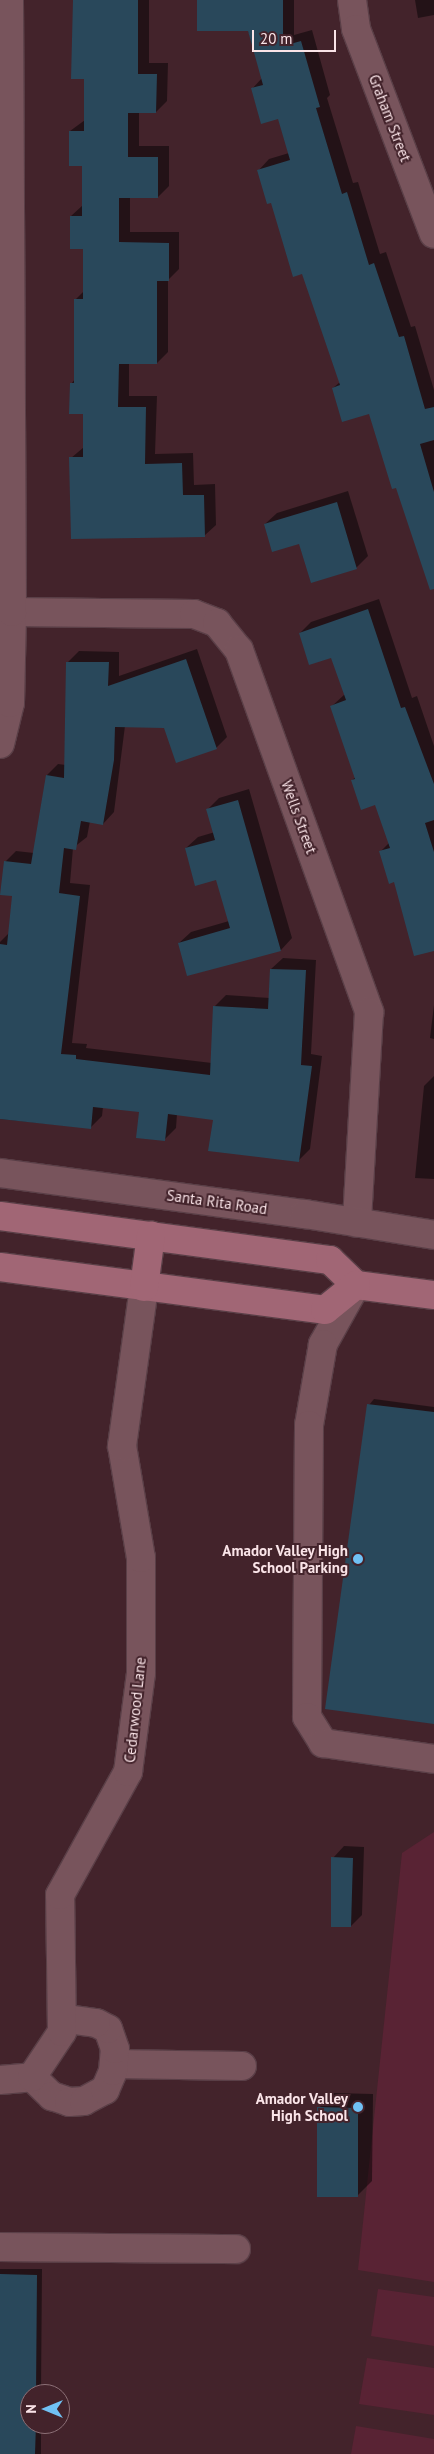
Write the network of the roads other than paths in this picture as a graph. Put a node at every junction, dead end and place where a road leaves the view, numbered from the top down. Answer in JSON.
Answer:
{"nodes":[{"id":1,"x":9,"y":0,"type":"edge"},
{"id":2,"x":352,"y":0,"type":"edge"},
{"id":3,"x":434,"y":234,"type":"edge"},
{"id":4,"x":12,"y":612,"type":"junction"},
{"id":5,"x":0,"y":744,"type":"edge"},
{"id":6,"x":0,"y":1173,"type":"edge"},
{"id":7,"x":0,"y":1216,"type":"edge"},
{"id":8,"x":357,"y":1224,"type":"junction"},
{"id":9,"x":151,"y":1235,"type":"junction"},
{"id":10,"x":434,"y":1235,"type":"edge"},
{"id":11,"x":0,"y":1267,"type":"edge"},
{"id":12,"x":356,"y":1285,"type":"junction"},
{"id":13,"x":144,"y":1288,"type":"junction"},
{"id":14,"x":434,"y":1295,"type":"edge"},
{"id":15,"x":434,"y":1759,"type":"edge"},
{"id":16,"x":62,"y":2018,"type":"junction"},
{"id":17,"x":114,"y":2064,"type":"junction"},
{"id":18,"x":242,"y":2066,"type":"dead end"},
{"id":19,"x":32,"y":2077,"type":"junction"},
{"id":20,"x":0,"y":2080,"type":"edge"},
{"id":21,"x":0,"y":2247,"type":"edge"},
{"id":22,"x":236,"y":2249,"type":"dead end"}],
"edges":[{"from":1,"to":4,"type":"street"},
{"from":2,"to":3,"type":"street","name":"Graham Street"},
{"from":4,"to":5,"type":"street"},
{"from":4,"to":8,"type":"street","name":"Wells Street"},
{"from":6,"to":8,"type":"street","name":"Santa Rita Road"},
{"from":7,"to":9,"type":"main road"},
{"from":8,"to":10,"type":"street","name":"Santa Rita Road"},
{"from":9,"to":12,"type":"main road"},
{"from":9,"to":13,"type":"main road"},
{"from":11,"to":13,"type":"main road"},
{"from":12,"to":13,"type":"main road"},
{"from":12,"to":14,"type":"main road"},
{"from":12,"to":15,"type":"street"},
{"from":13,"to":16,"type":"street","name":"Cedarwood Lane"},
{"from":16,"to":17,"type":"street"},
{"from":16,"to":19,"type":"street","name":"Cedarwood Lane"},
{"from":17,"to":18,"type":"street"},
{"from":17,"to":19,"type":"street"},
{"from":19,"to":20,"type":"street"},
{"from":21,"to":22,"type":"street"}]}
